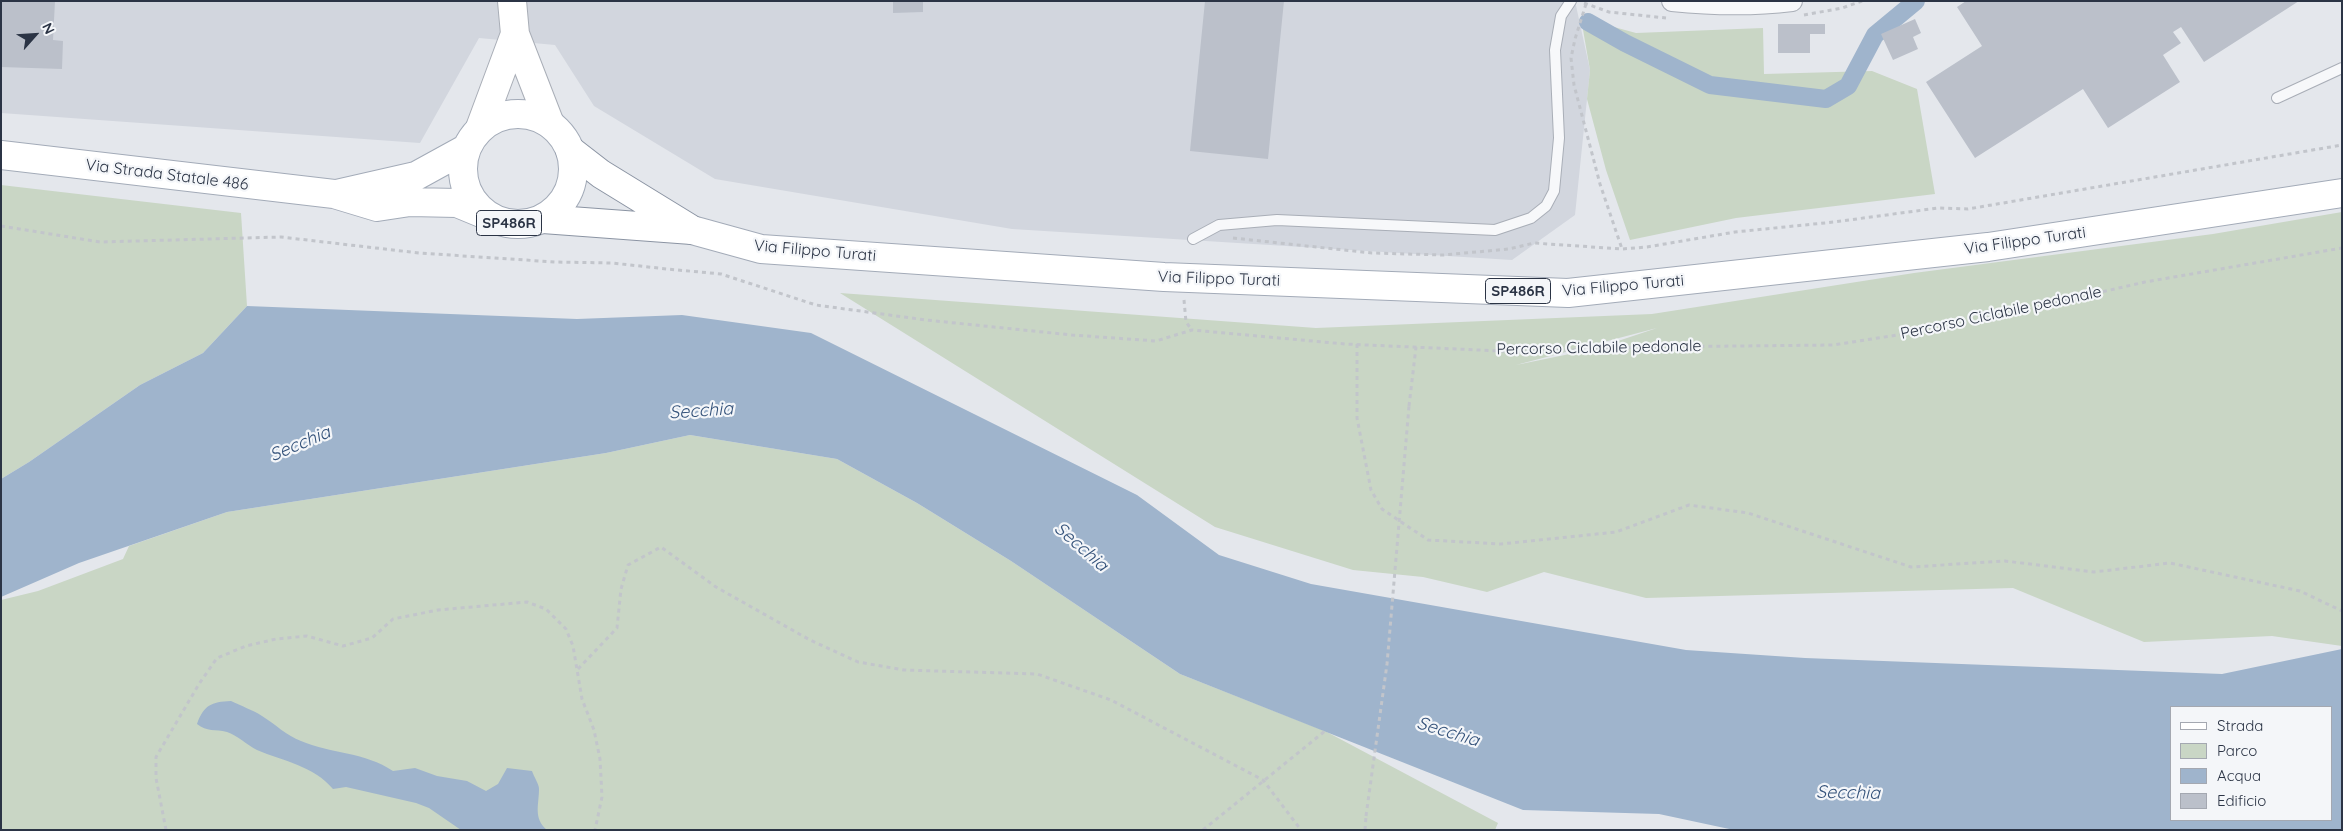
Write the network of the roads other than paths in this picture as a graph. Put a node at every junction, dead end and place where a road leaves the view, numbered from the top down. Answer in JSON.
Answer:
{"nodes":[{"id":1,"x":512,"y":1,"type":"edge"},
{"id":2,"x":1570,"y":1,"type":"edge"},
{"id":3,"x":1672,"y":1,"type":"edge"},
{"id":4,"x":1792,"y":1,"type":"edge"},
{"id":5,"x":515,"y":34,"type":"junction"},
{"id":6,"x":2342,"y":68,"type":"edge"},
{"id":7,"x":2277,"y":98,"type":"dead end"},
{"id":8,"x":550,"y":124,"type":"junction"},
{"id":9,"x":473,"y":138,"type":"junction"},
{"id":10,"x":570,"y":150,"type":"junction"},
{"id":11,"x":1,"y":155,"type":"edge"},
{"id":12,"x":2342,"y":193,"type":"edge"},
{"id":13,"x":334,"y":194,"type":"junction"},
{"id":14,"x":486,"y":215,"type":"junction"},
{"id":15,"x":543,"y":219,"type":"junction"},
{"id":16,"x":692,"y":230,"type":"junction"},
{"id":17,"x":1193,"y":239,"type":"dead end"}],
"edges":[{"from":1,"to":5,"type":"main road"},
{"from":2,"to":17,"type":"lane"},
{"from":3,"to":4,"type":"street"},
{"from":5,"to":8,"type":"main road"},
{"from":5,"to":9,"type":"main road"},
{"from":6,"to":7,"type":"lane"},
{"from":8,"to":9,"type":"main road","number":"SP486R"},
{"from":8,"to":10,"type":"main road","number":"SP486R"},
{"from":9,"to":13,"type":"main road","number":"SP486R"},
{"from":9,"to":14,"type":"main road","number":"SP486R"},
{"from":10,"to":15,"type":"main road","number":"SP486R"},
{"from":10,"to":16,"type":"main road","number":"SP486R"},
{"from":11,"to":13,"type":"main road","name":"Via Strada Statale 486","number":"SP486R"},
{"from":12,"to":16,"type":"main road","name":"Via Filippo Turati","number":"SP486R"},
{"from":13,"to":14,"type":"main road","number":"SP486R"},
{"from":14,"to":15,"type":"main road","number":"SP486R"},
{"from":15,"to":16,"type":"main road","number":"SP486R"}]}
